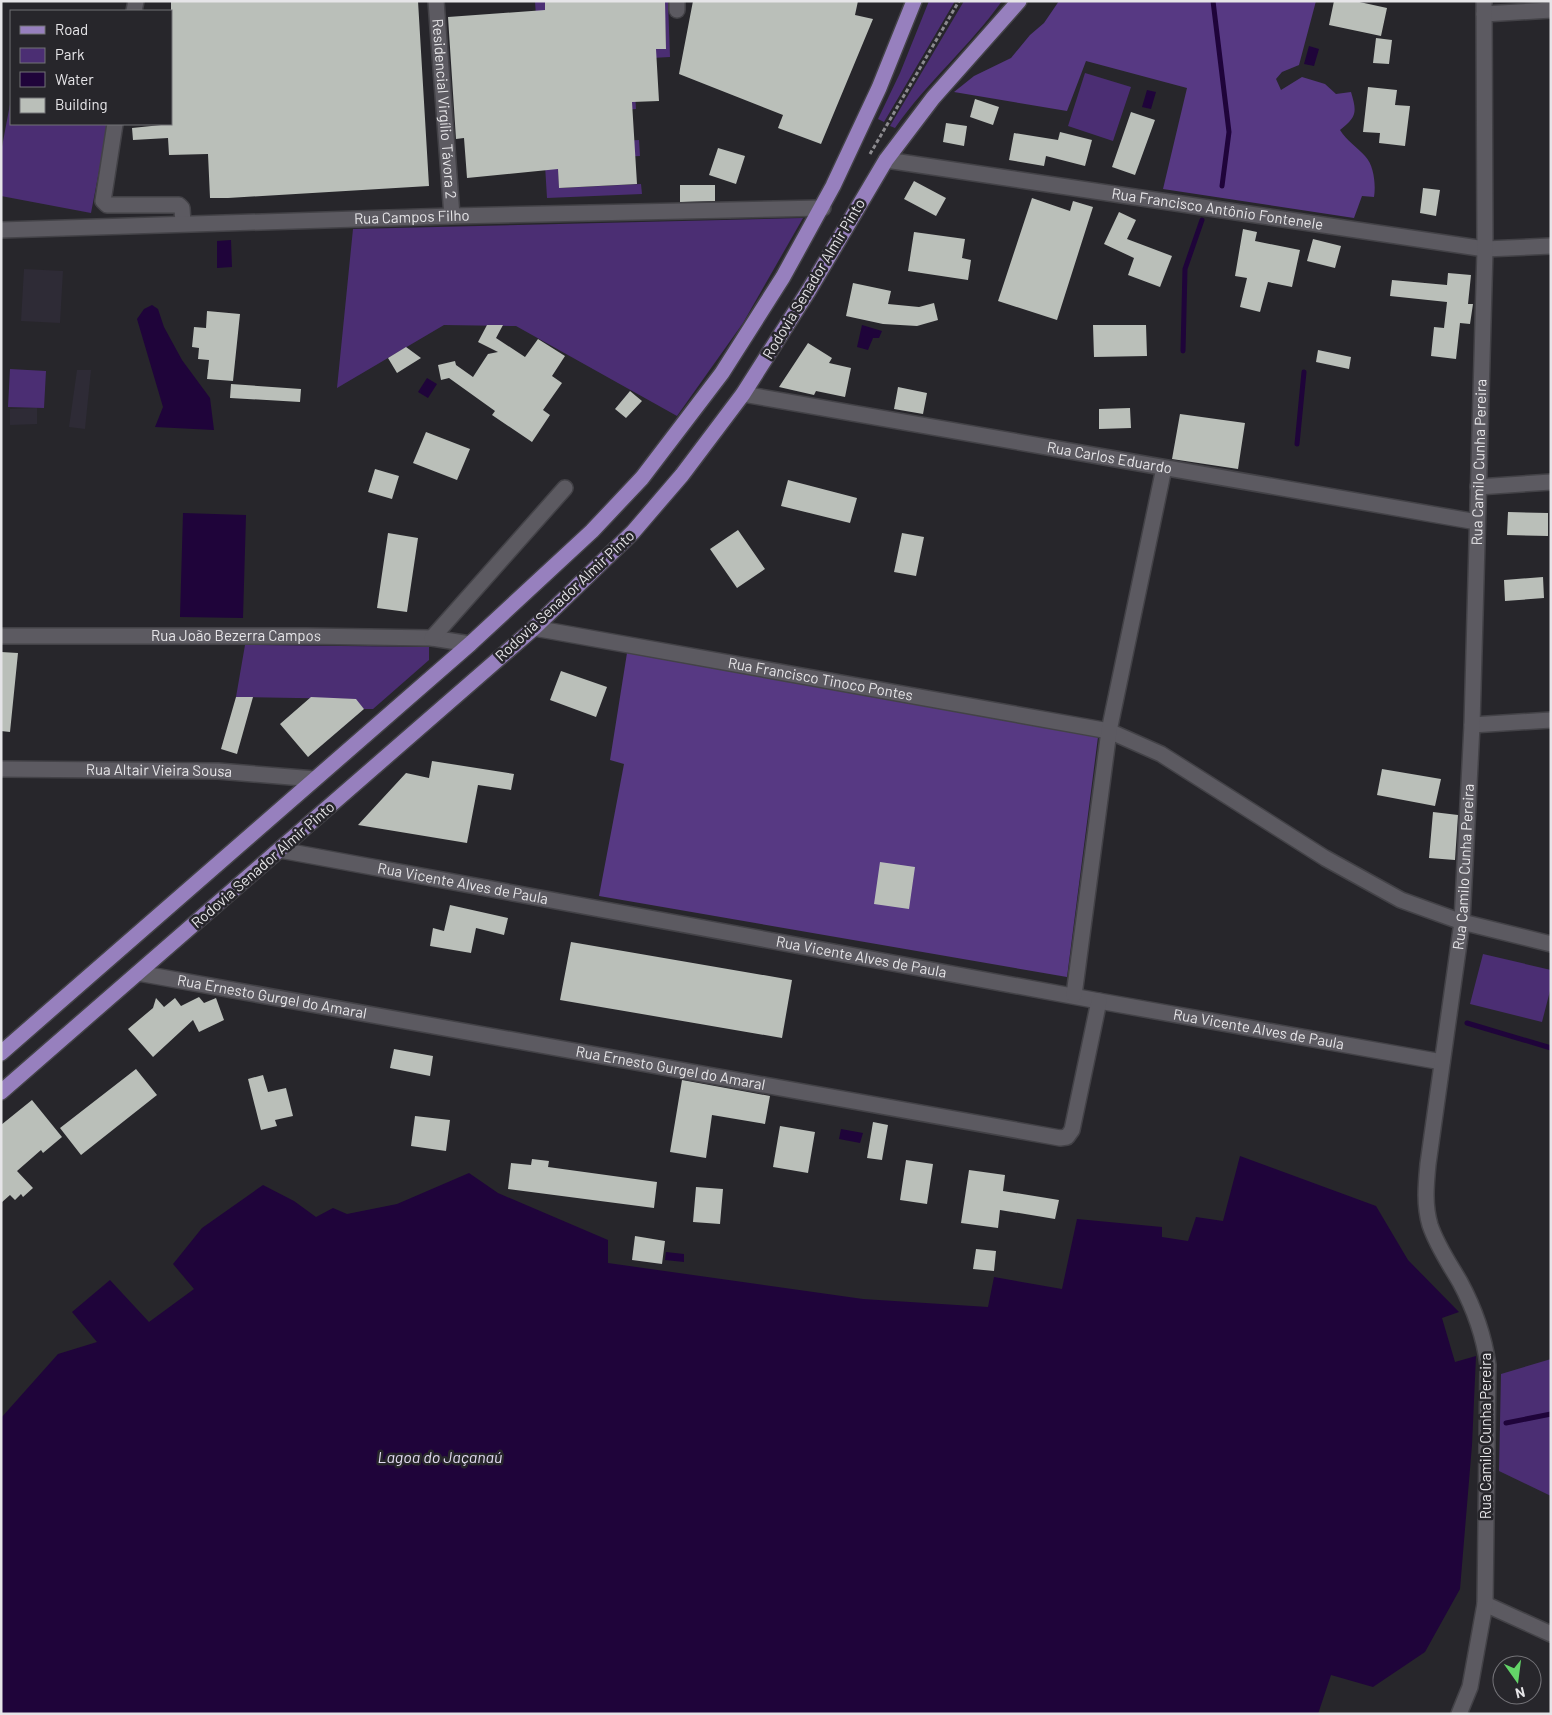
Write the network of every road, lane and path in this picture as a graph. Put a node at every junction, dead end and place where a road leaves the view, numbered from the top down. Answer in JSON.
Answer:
{"nodes":[{"id":1,"x":436,"y":1,"type":"edge"},
{"id":2,"x":914,"y":1,"type":"edge"},
{"id":3,"x":959,"y":1,"type":"edge"},
{"id":4,"x":1019,"y":1,"type":"edge"},
{"id":5,"x":1484,"y":8,"type":"edge"},
{"id":6,"x":1551,"y":10,"type":"edge"},
{"id":7,"x":115,"y":125,"type":"edge"},
{"id":8,"x":868,"y":158,"type":"dead end"},
{"id":9,"x":886,"y":160,"type":"junction"},
{"id":10,"x":823,"y":208,"type":"junction"},
{"id":11,"x":452,"y":216,"type":"junction"},
{"id":12,"x":183,"y":223,"type":"junction"},
{"id":13,"x":1,"y":230,"type":"edge"},
{"id":14,"x":1551,"y":246,"type":"edge"},
{"id":15,"x":1485,"y":249,"type":"junction"},
{"id":16,"x":743,"y":394,"type":"junction"},
{"id":17,"x":1164,"y":468,"type":"junction"},
{"id":18,"x":1551,"y":482,"type":"edge"},
{"id":19,"x":565,"y":488,"type":"dead end"},
{"id":20,"x":1478,"y":488,"type":"junction"},
{"id":21,"x":1477,"y":522,"type":"junction"},
{"id":22,"x":534,"y":628,"type":"junction"},
{"id":23,"x":1,"y":636,"type":"edge"},
{"id":24,"x":432,"y":638,"type":"junction"},
{"id":25,"x":470,"y":644,"type":"junction"},
{"id":26,"x":1551,"y":720,"type":"edge"},
{"id":27,"x":1472,"y":724,"type":"junction"},
{"id":28,"x":1109,"y":731,"type":"junction"},
{"id":29,"x":1,"y":769,"type":"edge"},
{"id":30,"x":315,"y":779,"type":"junction"},
{"id":31,"x":280,"y":850,"type":"junction"},
{"id":32,"x":1462,"y":922,"type":"junction"},
{"id":33,"x":1551,"y":944,"type":"edge"},
{"id":34,"x":138,"y":973,"type":"junction"},
{"id":35,"x":1074,"y":995,"type":"junction"},
{"id":36,"x":1099,"y":1002,"type":"junction"},
{"id":37,"x":1,"y":1053,"type":"edge"},
{"id":38,"x":1442,"y":1062,"type":"junction"},
{"id":39,"x":1,"y":1092,"type":"edge"},
{"id":40,"x":1485,"y":1604,"type":"junction"},
{"id":41,"x":1551,"y":1634,"type":"edge"},
{"id":42,"x":1459,"y":1714,"type":"edge"}],
"edges":[{"from":1,"to":11,"type":"street","name":"Residencial Virgílio Távora 2"},
{"from":2,"to":10,"type":"main road","name":"Rodovia Senador Almir Pinto"},
{"from":3,"to":8,"type":"path"},
{"from":4,"to":9,"type":"main road","name":"Rodovia Senador Almir Pinto"},
{"from":5,"to":6,"type":"street"},
{"from":5,"to":15,"type":"street","name":"Rua Camilo Cunha Pereira"},
{"from":7,"to":12,"type":"street"},
{"from":9,"to":15,"type":"street","name":"Rua Francisco Antônio Fontenele"},
{"from":9,"to":16,"type":"main road","name":"Rodovia Senador Almir Pinto"},
{"from":10,"to":11,"type":"street","name":"Rua Campos Filho"},
{"from":10,"to":25,"type":"main road","name":"Rodovia Senador Almir Pinto"},
{"from":11,"to":12,"type":"street","name":"Rua Campos Filho"},
{"from":12,"to":13,"type":"street","name":"Rua Campos Filho"},
{"from":14,"to":15,"type":"street","name":"Rua Francisco Antônio Fontenele"},
{"from":15,"to":20,"type":"street","name":"Rua Camilo Cunha Pereira"},
{"from":16,"to":17,"type":"street","name":"Rua Carlos Eduardo"},
{"from":16,"to":22,"type":"main road","name":"Rodovia Senador Almir Pinto"},
{"from":17,"to":21,"type":"street","name":"Rua Carlos Eduardo"},
{"from":17,"to":28,"type":"street"},
{"from":18,"to":20,"type":"street"},
{"from":19,"to":24,"type":"street"},
{"from":20,"to":21,"type":"street","name":"Rua Camilo Cunha Pereira"},
{"from":21,"to":27,"type":"street","name":"Rua Camilo Cunha Pereira"},
{"from":22,"to":28,"type":"street","name":"Rua Francisco Tinoco Pontes"},
{"from":22,"to":31,"type":"main road","name":"Rodovia Senador Almir Pinto"},
{"from":23,"to":24,"type":"street","name":"Rua João Bezerra Campos"},
{"from":24,"to":25,"type":"street","name":"Rua João Bezerra Campos"},
{"from":25,"to":30,"type":"main road","name":"Rodovia Senador Almir Pinto"},
{"from":26,"to":27,"type":"street"},
{"from":27,"to":32,"type":"street","name":"Rua Camilo Cunha Pereira"},
{"from":28,"to":32,"type":"street","name":"Rua Francisco Tinoco Pontes"},
{"from":28,"to":35,"type":"street"},
{"from":29,"to":30,"type":"street","name":"Rua Altair Vieira Sousa"},
{"from":30,"to":37,"type":"main road","name":"Rodovia Senador Almir Pinto"},
{"from":31,"to":34,"type":"main road","name":"Rodovia Senador Almir Pinto"},
{"from":31,"to":35,"type":"street","name":"Rua Vicente Alves de Paula"},
{"from":32,"to":33,"type":"street","name":"Rua Francisco Tinoco Pontes"},
{"from":32,"to":38,"type":"street","name":"Rua Camilo Cunha Pereira"},
{"from":34,"to":36,"type":"street","name":"Rua Ernesto Gurgel do Amaral"},
{"from":34,"to":39,"type":"main road","name":"Rodovia Senador Almir Pinto"},
{"from":35,"to":36,"type":"street","name":"Rua Vicente Alves de Paula"},
{"from":36,"to":38,"type":"street","name":"Rua Vicente Alves de Paula"},
{"from":38,"to":40,"type":"street","name":"Rua Camilo Cunha Pereira"},
{"from":40,"to":41,"type":"street"},
{"from":40,"to":42,"type":"street","name":"Rua Camilo Cunha Pereira"}]}
